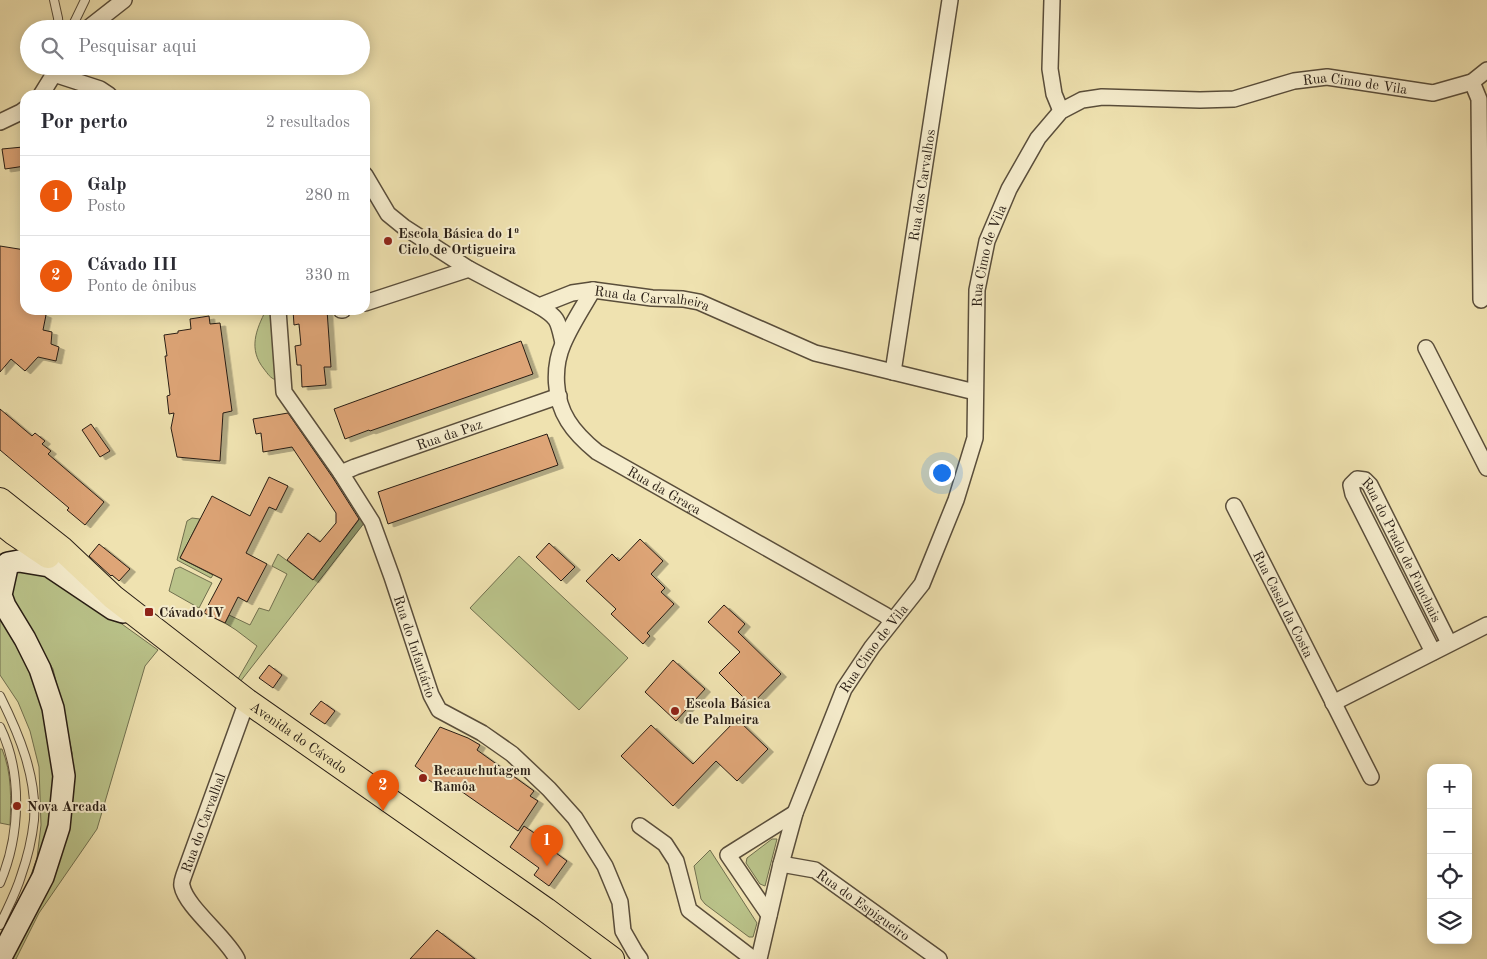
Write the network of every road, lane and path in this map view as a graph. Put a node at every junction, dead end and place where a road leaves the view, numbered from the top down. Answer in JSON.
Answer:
{"nodes":[{"id":1,"x":54,"y":0,"type":"edge"},
{"id":2,"x":85,"y":0,"type":"edge"},
{"id":3,"x":124,"y":0,"type":"edge"},
{"id":4,"x":950,"y":0,"type":"edge"},
{"id":5,"x":1052,"y":0,"type":"edge"},
{"id":6,"x":58,"y":20,"type":"edge"},
{"id":7,"x":75,"y":20,"type":"edge"},
{"id":8,"x":98,"y":20,"type":"edge"},
{"id":9,"x":1487,"y":70,"type":"edge"},
{"id":10,"x":52,"y":75,"type":"edge"},
{"id":11,"x":67,"y":75,"type":"edge"},
{"id":12,"x":1472,"y":82,"type":"junction"},
{"id":13,"x":44,"y":90,"type":"edge"},
{"id":14,"x":102,"y":90,"type":"edge"},
{"id":15,"x":1061,"y":111,"type":"junction"},
{"id":16,"x":20,"y":112,"type":"edge"},
{"id":17,"x":0,"y":122,"type":"edge"},
{"id":18,"x":370,"y":183,"type":"edge"},
{"id":19,"x":468,"y":269,"type":"junction"},
{"id":20,"x":593,"y":290,"type":"junction"},
{"id":21,"x":1481,"y":300,"type":"dead end"},
{"id":22,"x":370,"y":301,"type":"edge"},
{"id":23,"x":539,"y":306,"type":"junction"},
{"id":24,"x":278,"y":315,"type":"edge"},
{"id":25,"x":563,"y":343,"type":"junction"},
{"id":26,"x":1426,"y":348,"type":"dead end"},
{"id":27,"x":893,"y":372,"type":"junction"},
{"id":28,"x":975,"y":392,"type":"junction"},
{"id":29,"x":559,"y":396,"type":"junction"},
{"id":30,"x":1487,"y":468,"type":"edge"},
{"id":31,"x":341,"y":473,"type":"junction"},
{"id":32,"x":1234,"y":506,"type":"dead end"},
{"id":33,"x":5,"y":515,"type":"edge"},
{"id":34,"x":4,"y":565,"type":"edge"},
{"id":35,"x":0,"y":612,"type":"edge"},
{"id":36,"x":136,"y":616,"type":"junction"},
{"id":37,"x":892,"y":621,"type":"junction"},
{"id":38,"x":1487,"y":625,"type":"edge"},
{"id":39,"x":18,"y":629,"type":"junction"},
{"id":40,"x":1449,"y":643,"type":"junction"},
{"id":41,"x":1433,"y":652,"type":"junction"},
{"id":42,"x":0,"y":696,"type":"edge"},
{"id":43,"x":247,"y":701,"type":"junction"},
{"id":44,"x":1333,"y":703,"type":"junction"},
{"id":45,"x":14,"y":726,"type":"junction"},
{"id":46,"x":1,"y":731,"type":"edge"},
{"id":47,"x":1371,"y":777,"type":"dead end"},
{"id":48,"x":795,"y":813,"type":"junction"},
{"id":49,"x":640,"y":826,"type":"dead end"},
{"id":50,"x":781,"y":864,"type":"junction"},
{"id":51,"x":0,"y":883,"type":"edge"},
{"id":52,"x":769,"y":915,"type":"junction"},
{"id":53,"x":0,"y":925,"type":"edge"},
{"id":54,"x":0,"y":959,"type":"edge"},
{"id":55,"x":237,"y":959,"type":"edge"},
{"id":56,"x":612,"y":959,"type":"edge"},
{"id":57,"x":640,"y":959,"type":"edge"},
{"id":58,"x":753,"y":959,"type":"edge"},
{"id":59,"x":759,"y":959,"type":"edge"},
{"id":60,"x":939,"y":959,"type":"edge"}],
"edges":[{"from":1,"to":6,"type":"lane"},
{"from":2,"to":7,"type":"lane"},
{"from":3,"to":8,"type":"street"},
{"from":4,"to":27,"type":"street","name":"Rua dos Carvalhos"},
{"from":5,"to":15,"type":"street"},
{"from":9,"to":12,"type":"street","name":"Rua Cimo de Vila"},
{"from":10,"to":13,"type":"street"},
{"from":11,"to":14,"type":"street"},
{"from":12,"to":15,"type":"street","name":"Rua Cimo de Vila"},
{"from":12,"to":21,"type":"street"},
{"from":15,"to":28,"type":"street","name":"Rua Cimo de Vila"},
{"from":16,"to":17,"type":"street"},
{"from":18,"to":19,"type":"street"},
{"from":19,"to":22,"type":"street"},
{"from":19,"to":23,"type":"street"},
{"from":20,"to":23,"type":"street","name":"Rua da Carvalheira"},
{"from":20,"to":25,"type":"street","name":"Rua da Graça"},
{"from":20,"to":27,"type":"street","name":"Rua da Carvalheira"},
{"from":23,"to":25,"type":"street"},
{"from":24,"to":31,"type":"street","name":"Rua do Infantário"},
{"from":25,"to":29,"type":"street","name":"Rua da Graça"},
{"from":26,"to":30,"type":"street"},
{"from":27,"to":28,"type":"street","name":"Rua da Carvalheira"},
{"from":28,"to":37,"type":"street","name":"Rua Cimo de Vila"},
{"from":29,"to":31,"type":"street","name":"Rua da Paz"},
{"from":29,"to":37,"type":"street","name":"Rua da Graça"},
{"from":31,"to":57,"type":"street","name":"Rua do Infantário"},
{"from":32,"to":44,"type":"street","name":"Rua Casal da Costa"},
{"from":33,"to":34,"type":"street"},
{"from":33,"to":36,"type":"main road","name":"Avenida do Cávado"},
{"from":34,"to":36,"type":"street"},
{"from":34,"to":39,"type":"street"},
{"from":35,"to":39,"type":"street"},
{"from":36,"to":43,"type":"main road","name":"Avenida do Cávado"},
{"from":37,"to":48,"type":"street","name":"Rua Cimo de Vila"},
{"from":38,"to":40,"type":"street"},
{"from":39,"to":54,"type":"street"},
{"from":40,"to":41,"type":"street"},
{"from":40,"to":41,"type":"street","name":"Rua do Prado de Funchais"},
{"from":41,"to":44,"type":"street"},
{"from":42,"to":45,"type":"lane"},
{"from":43,"to":55,"type":"street","name":"Rua do Carvalhal"},
{"from":43,"to":56,"type":"main road","name":"Avenida do Cávado"},
{"from":44,"to":47,"type":"street","name":"Rua Casal da Costa"},
{"from":45,"to":46,"type":"lane"},
{"from":45,"to":53,"type":"lane"},
{"from":46,"to":51,"type":"lane"},
{"from":48,"to":50,"type":"street","name":"Rua Cimo de Vila"},
{"from":48,"to":52,"type":"street"},
{"from":49,"to":58,"type":"street"},
{"from":50,"to":52,"type":"street","name":"Rua Cimo de Vila"},
{"from":50,"to":60,"type":"street","name":"Rua do Espigueiro"},
{"from":52,"to":59,"type":"street","name":"Rua Cimo de Vila"}]}
